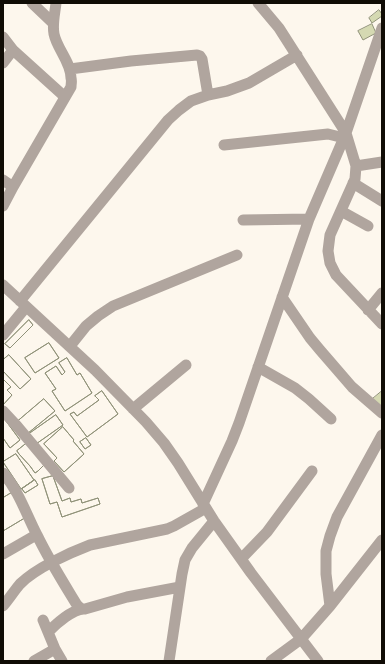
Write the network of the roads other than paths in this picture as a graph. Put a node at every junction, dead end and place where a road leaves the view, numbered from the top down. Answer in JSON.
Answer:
{"nodes":[{"id":1,"x":32,"y":3,"type":"edge"},
{"id":2,"x":56,"y":3,"type":"edge"},
{"id":3,"x":258,"y":3,"type":"edge"},
{"id":4,"x":53,"y":24,"type":"junction"},
{"id":5,"x":382,"y":28,"type":"edge"},
{"id":6,"x":3,"y":37,"type":"edge"},
{"id":7,"x":13,"y":50,"type":"junction"},
{"id":8,"x":297,"y":55,"type":"junction"},
{"id":9,"x":3,"y":63,"type":"edge"},
{"id":10,"x":70,"y":69,"type":"junction"},
{"id":11,"x":208,"y":95,"type":"junction"},
{"id":12,"x":65,"y":96,"type":"junction"},
{"id":13,"x":345,"y":136,"type":"junction"},
{"id":14,"x":224,"y":146,"type":"dead end"},
{"id":15,"x":382,"y":162,"type":"edge"},
{"id":16,"x":356,"y":166,"type":"junction"},
{"id":17,"x":3,"y":180,"type":"edge"},
{"id":18,"x":353,"y":183,"type":"junction"},
{"id":19,"x":13,"y":187,"type":"junction"},
{"id":20,"x":382,"y":201,"type":"edge"},
{"id":21,"x":3,"y":206,"type":"edge"},
{"id":22,"x":341,"y":211,"type":"junction"},
{"id":23,"x":309,"y":219,"type":"junction"},
{"id":24,"x":243,"y":220,"type":"dead end"},
{"id":25,"x":368,"y":226,"type":"dead end"},
{"id":26,"x":237,"y":255,"type":"dead end"},
{"id":27,"x":3,"y":285,"type":"edge"},
{"id":28,"x":382,"y":293,"type":"edge"},
{"id":29,"x":282,"y":297,"type":"junction"},
{"id":30,"x":23,"y":304,"type":"junction"},
{"id":31,"x":368,"y":310,"type":"junction"},
{"id":32,"x":382,"y":324,"type":"edge"},
{"id":33,"x":3,"y":335,"type":"edge"},
{"id":34,"x":70,"y":346,"type":"junction"},
{"id":35,"x":186,"y":365,"type":"dead end"},
{"id":36,"x":258,"y":367,"type":"junction"},
{"id":37,"x":133,"y":409,"type":"junction"},
{"id":38,"x":3,"y":411,"type":"edge"},
{"id":39,"x":382,"y":413,"type":"edge"},
{"id":40,"x":331,"y":419,"type":"dead end"},
{"id":41,"x":382,"y":435,"type":"edge"},
{"id":42,"x":312,"y":471,"type":"dead end"},
{"id":43,"x":3,"y":472,"type":"edge"},
{"id":44,"x":69,"y":488,"type":"dead end"},
{"id":45,"x":205,"y":506,"type":"junction"},
{"id":46,"x":214,"y":521,"type":"junction"},
{"id":47,"x":36,"y":535,"type":"junction"},
{"id":48,"x":382,"y":540,"type":"edge"},
{"id":49,"x":3,"y":554,"type":"edge"},
{"id":50,"x":240,"y":559,"type":"junction"},
{"id":51,"x":51,"y":562,"type":"junction"},
{"id":52,"x":180,"y":587,"type":"junction"},
{"id":53,"x":3,"y":606,"type":"edge"},
{"id":54,"x":330,"y":606,"type":"junction"},
{"id":55,"x":81,"y":609,"type":"junction"},
{"id":56,"x":43,"y":620,"type":"dead end"},
{"id":57,"x":48,"y":632,"type":"junction"},
{"id":58,"x":301,"y":639,"type":"junction"},
{"id":59,"x":55,"y":649,"type":"junction"},
{"id":60,"x":34,"y":661,"type":"edge"},
{"id":61,"x":62,"y":661,"type":"edge"},
{"id":62,"x":169,"y":661,"type":"edge"},
{"id":63,"x":271,"y":661,"type":"edge"},
{"id":64,"x":318,"y":661,"type":"edge"}],
"edges":[{"from":1,"to":4,"type":"street"},
{"from":2,"to":4,"type":"street"},
{"from":3,"to":8,"type":"street"},
{"from":4,"to":10,"type":"street"},
{"from":5,"to":13,"type":"street"},
{"from":6,"to":7,"type":"street"},
{"from":7,"to":9,"type":"street"},
{"from":7,"to":12,"type":"street"},
{"from":8,"to":11,"type":"street"},
{"from":8,"to":13,"type":"street"},
{"from":10,"to":11,"type":"street"},
{"from":10,"to":12,"type":"street"},
{"from":11,"to":30,"type":"street"},
{"from":12,"to":19,"type":"street"},
{"from":13,"to":14,"type":"street"},
{"from":13,"to":16,"type":"street"},
{"from":13,"to":23,"type":"street"},
{"from":15,"to":16,"type":"street"},
{"from":16,"to":18,"type":"street"},
{"from":17,"to":19,"type":"street"},
{"from":18,"to":20,"type":"street"},
{"from":18,"to":22,"type":"street"},
{"from":19,"to":21,"type":"street"},
{"from":22,"to":25,"type":"street"},
{"from":22,"to":31,"type":"street"},
{"from":23,"to":24,"type":"street"},
{"from":23,"to":29,"type":"street"},
{"from":26,"to":34,"type":"street"},
{"from":27,"to":30,"type":"street"},
{"from":28,"to":31,"type":"street"},
{"from":29,"to":36,"type":"street"},
{"from":29,"to":39,"type":"street"},
{"from":30,"to":33,"type":"street"},
{"from":30,"to":34,"type":"street"},
{"from":31,"to":32,"type":"street"},
{"from":34,"to":37,"type":"street"},
{"from":35,"to":37,"type":"street"},
{"from":36,"to":40,"type":"street"},
{"from":36,"to":45,"type":"street"},
{"from":37,"to":45,"type":"street"},
{"from":38,"to":44,"type":"street"},
{"from":41,"to":54,"type":"street"},
{"from":42,"to":50,"type":"street"},
{"from":43,"to":47,"type":"street"},
{"from":45,"to":46,"type":"street"},
{"from":45,"to":51,"type":"street"},
{"from":46,"to":50,"type":"street"},
{"from":46,"to":52,"type":"street"},
{"from":47,"to":49,"type":"street"},
{"from":47,"to":51,"type":"street"},
{"from":48,"to":54,"type":"street"},
{"from":50,"to":58,"type":"street"},
{"from":51,"to":53,"type":"street"},
{"from":51,"to":55,"type":"street"},
{"from":52,"to":55,"type":"street"},
{"from":52,"to":62,"type":"street"},
{"from":54,"to":58,"type":"street"},
{"from":55,"to":57,"type":"street"},
{"from":56,"to":57,"type":"street"},
{"from":57,"to":59,"type":"street"},
{"from":58,"to":63,"type":"street"},
{"from":58,"to":64,"type":"street"},
{"from":59,"to":60,"type":"street"},
{"from":59,"to":61,"type":"street"}]}
